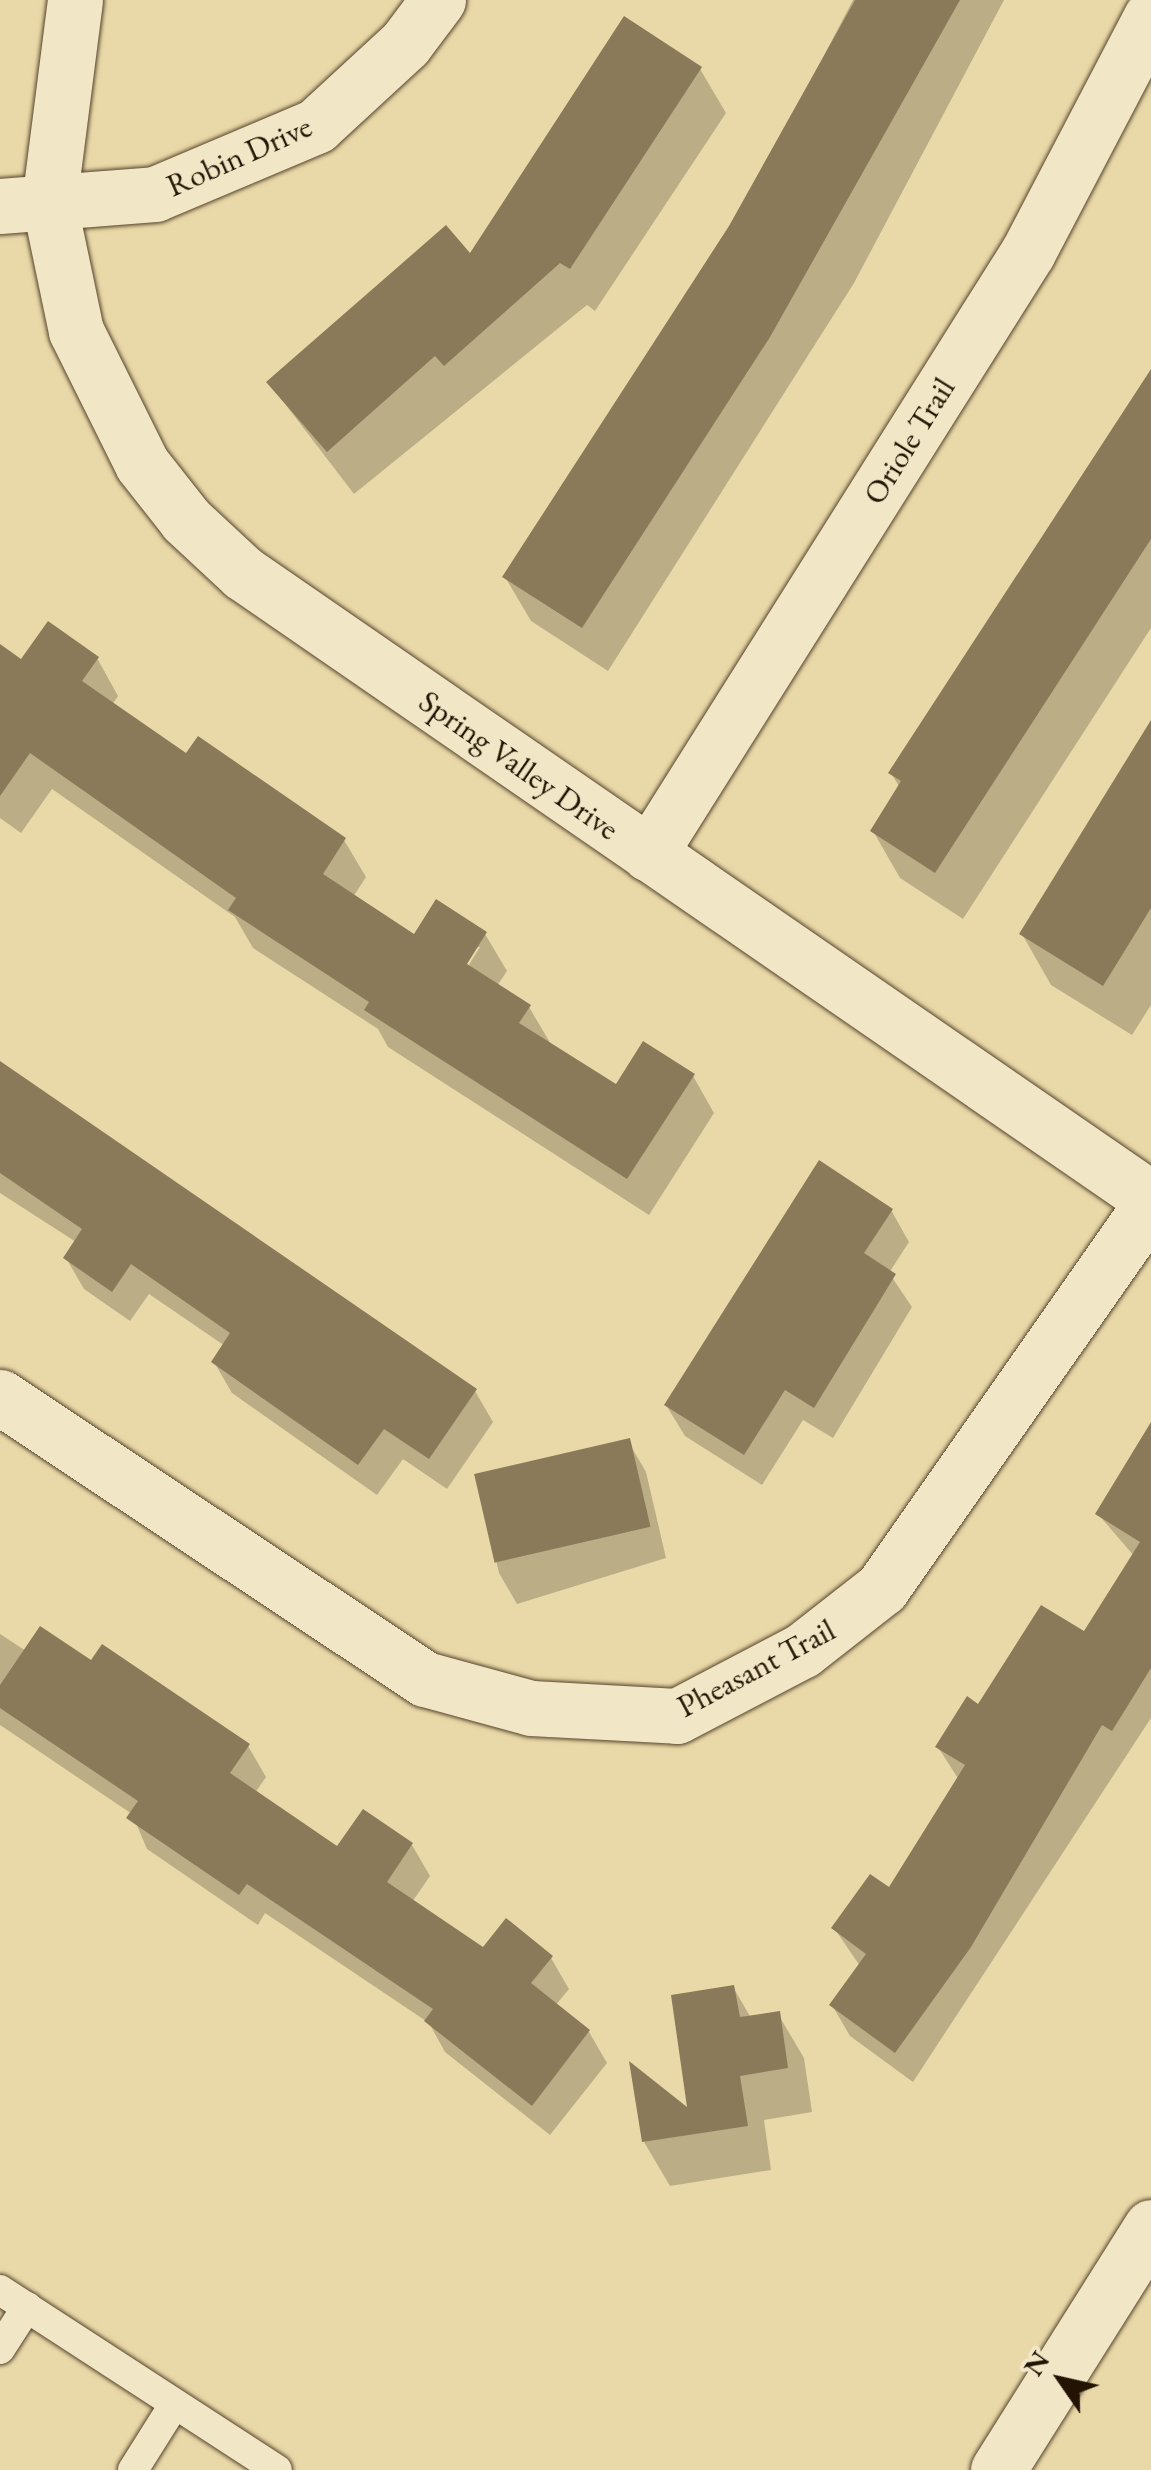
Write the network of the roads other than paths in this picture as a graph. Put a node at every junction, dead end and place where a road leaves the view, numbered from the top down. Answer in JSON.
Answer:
{"nodes":[{"id":1,"x":75,"y":0,"type":"edge"},
{"id":2,"x":438,"y":0,"type":"edge"},
{"id":3,"x":1151,"y":17,"type":"edge"},
{"id":4,"x":24,"y":204,"type":"edge"},
{"id":5,"x":649,"y":854,"type":"junction"},
{"id":6,"x":1151,"y":1202,"type":"edge"},
{"id":7,"x":0,"y":1397,"type":"edge"},
{"id":8,"x":1151,"y":2227,"type":"edge"},
{"id":9,"x":0,"y":2290,"type":"edge"},
{"id":10,"x":26,"y":2307,"type":"junction"},
{"id":11,"x":0,"y":2348,"type":"edge"},
{"id":12,"x":174,"y":2405,"type":"junction"},
{"id":13,"x":133,"y":2470,"type":"edge"},
{"id":14,"x":276,"y":2470,"type":"edge"},
{"id":15,"x":998,"y":2470,"type":"edge"}],
"edges":[{"from":1,"to":4,"type":"street","name":"Spring Valley Drive"},
{"from":2,"to":4,"type":"street","name":"Robin Drive"},
{"from":3,"to":5,"type":"street","name":"Oriole Trail"},
{"from":4,"to":5,"type":"street","name":"Spring Valley Drive"},
{"from":5,"to":6,"type":"street","name":"Spring Valley Drive"},
{"from":6,"to":7,"type":"street","name":"Pheasant Trail"},
{"from":8,"to":15,"type":"street"},
{"from":9,"to":10,"type":"lane"},
{"from":10,"to":11,"type":"lane"},
{"from":10,"to":12,"type":"lane"},
{"from":12,"to":13,"type":"lane"},
{"from":12,"to":14,"type":"lane"}]}
